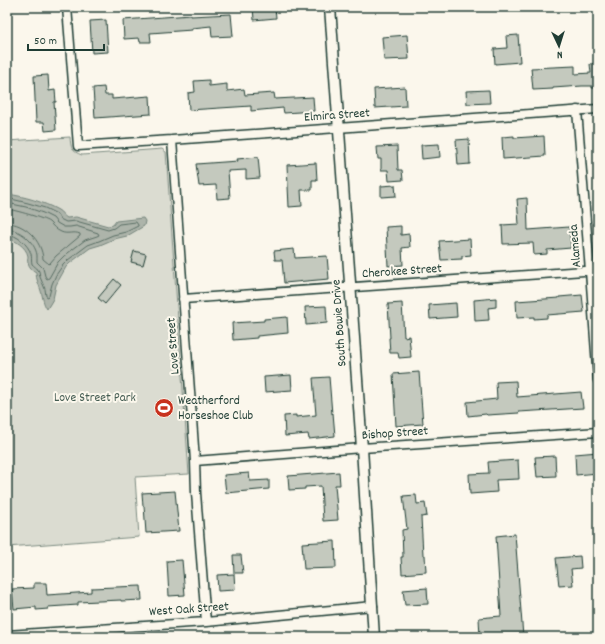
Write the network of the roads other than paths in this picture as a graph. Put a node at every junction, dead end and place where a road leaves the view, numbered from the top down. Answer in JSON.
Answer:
{"nodes":[{"id":1,"x":67,"y":7,"type":"edge"},
{"id":2,"x":330,"y":7,"type":"edge"},
{"id":3,"x":598,"y":109,"type":"edge"},
{"id":4,"x":577,"y":110,"type":"junction"},
{"id":5,"x":339,"y":128,"type":"junction"},
{"id":6,"x":172,"y":140,"type":"junction"},
{"id":7,"x":594,"y":271,"type":"edge"},
{"id":8,"x":350,"y":288,"type":"junction"},
{"id":9,"x":183,"y":299,"type":"junction"},
{"id":10,"x":598,"y":380,"type":"edge"},
{"id":11,"x":598,"y":432,"type":"edge"},
{"id":12,"x":362,"y":448,"type":"junction"},
{"id":13,"x":195,"y":461,"type":"junction"},
{"id":14,"x":373,"y":606,"type":"junction"},
{"id":15,"x":206,"y":622,"type":"junction"},
{"id":16,"x":7,"y":635,"type":"edge"},
{"id":17,"x":374,"y":637,"type":"edge"}],
"edges":[{"from":1,"to":6,"type":"street","name":"Elmira Street"},
{"from":2,"to":5,"type":"street","name":"South Bowie Drive"},
{"from":3,"to":4,"type":"street","name":"Elmira Street"},
{"from":4,"to":5,"type":"street","name":"Elmira Street"},
{"from":4,"to":7,"type":"street","name":"Alameda"},
{"from":5,"to":6,"type":"street","name":"Elmira Street"},
{"from":5,"to":8,"type":"street","name":"South Bowie Drive"},
{"from":6,"to":9,"type":"street","name":"Love Street"},
{"from":7,"to":8,"type":"street","name":"Cherokee Street"},
{"from":7,"to":10,"type":"street","name":"Alameda"},
{"from":8,"to":9,"type":"street","name":"Cherokee Street"},
{"from":8,"to":12,"type":"street","name":"South Bowie Drive"},
{"from":9,"to":13,"type":"street","name":"Love Street"},
{"from":11,"to":12,"type":"street","name":"Bishop Street"},
{"from":12,"to":13,"type":"street","name":"Bishop Street"},
{"from":12,"to":14,"type":"street","name":"South Bowie Drive"},
{"from":13,"to":15,"type":"street","name":"Love Street"},
{"from":14,"to":15,"type":"street","name":"West Oak Street"},
{"from":14,"to":17,"type":"street","name":"South Bowie Drive"},
{"from":15,"to":16,"type":"street","name":"West Oak Street"}]}
